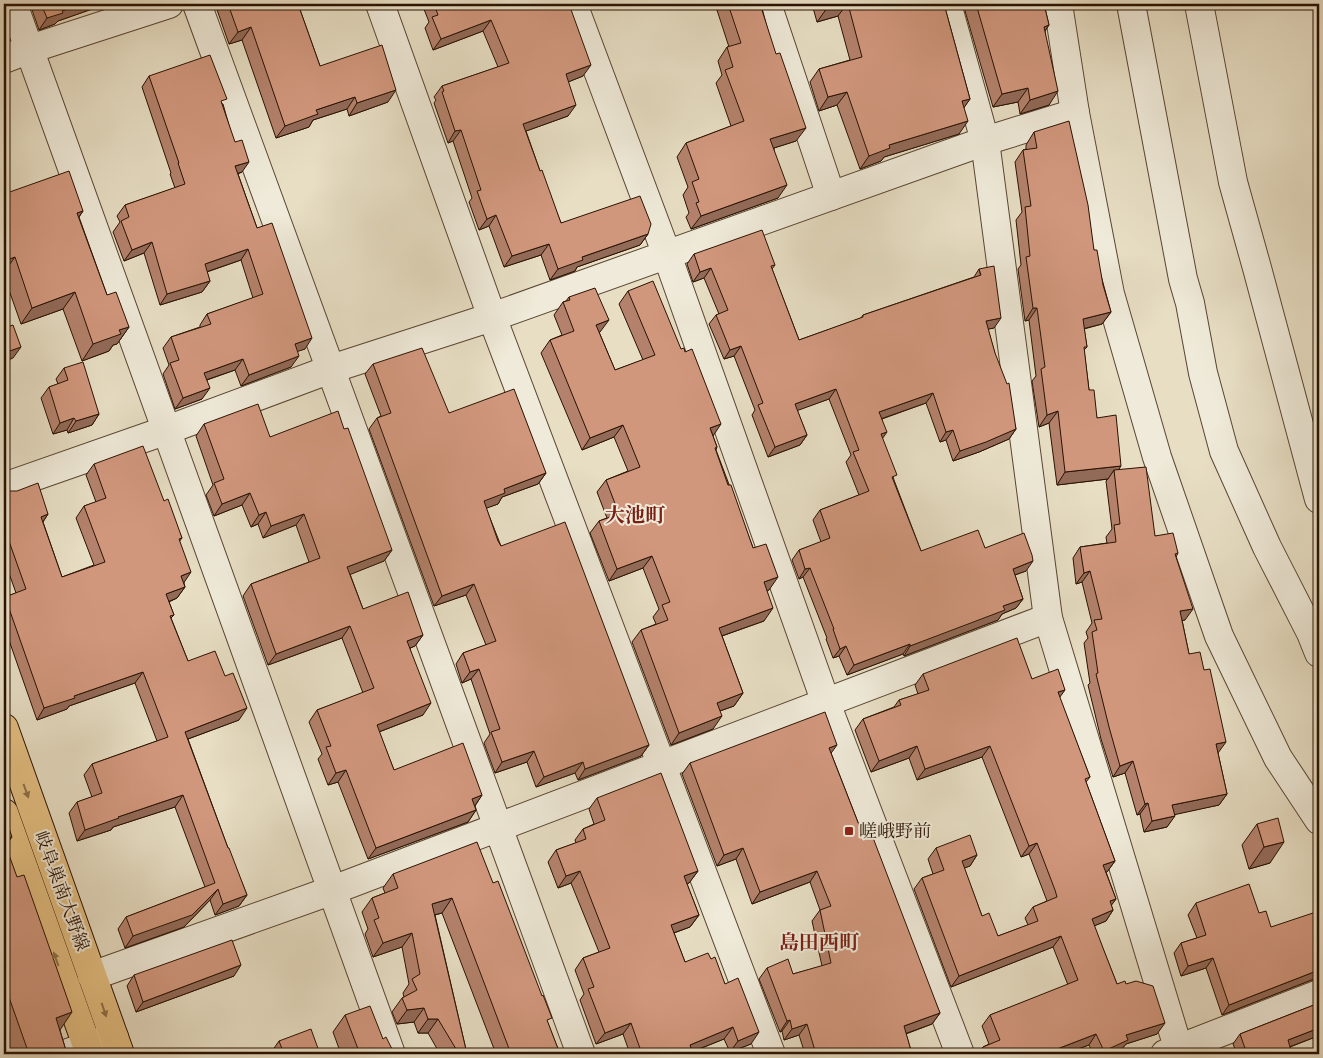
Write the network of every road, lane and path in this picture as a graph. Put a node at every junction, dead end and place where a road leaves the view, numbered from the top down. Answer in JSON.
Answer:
{"nodes":[{"id":1,"x":13,"y":4,"type":"edge"},
{"id":2,"x":168,"y":4,"type":"edge"},
{"id":3,"x":197,"y":4,"type":"edge"},
{"id":4,"x":380,"y":4,"type":"edge"},
{"id":5,"x":573,"y":4,"type":"edge"},
{"id":6,"x":767,"y":4,"type":"edge"},
{"id":7,"x":947,"y":4,"type":"edge"},
{"id":8,"x":1058,"y":4,"type":"edge"},
{"id":9,"x":1131,"y":4,"type":"edge"},
{"id":10,"x":1199,"y":4,"type":"edge"},
{"id":11,"x":30,"y":49,"type":"junction"},
{"id":12,"x":4,"y":59,"type":"edge"},
{"id":13,"x":1076,"y":113,"type":"junction"},
{"id":14,"x":985,"y":141,"type":"junction"},
{"id":15,"x":831,"y":196,"type":"junction"},
{"id":16,"x":667,"y":254,"type":"junction"},
{"id":17,"x":492,"y":317,"type":"junction"},
{"id":18,"x":331,"y":369,"type":"junction"},
{"id":19,"x":167,"y":430,"type":"junction"},
{"id":20,"x":4,"y":487,"type":"edge"},
{"id":21,"x":1319,"y":499,"type":"edge"},
{"id":22,"x":1048,"y":618,"type":"junction"},
{"id":23,"x":1319,"y":653,"type":"edge"},
{"id":24,"x":826,"y":703,"type":"junction"},
{"id":25,"x":4,"y":728,"type":"edge"},
{"id":26,"x":661,"y":766,"type":"junction"},
{"id":27,"x":4,"y":814,"type":"edge"},
{"id":28,"x":1319,"y":820,"type":"edge"},
{"id":29,"x":498,"y":827,"type":"junction"},
{"id":30,"x":332,"y":890,"type":"junction"},
{"id":31,"x":92,"y":976,"type":"junction"},
{"id":32,"x":1319,"y":994,"type":"edge"},
{"id":33,"x":117,"y":1045,"type":"edge"},
{"id":34,"x":81,"y":1052,"type":"edge"},
{"id":35,"x":1174,"y":1053,"type":"edge"},
{"id":36,"x":391,"y":1054,"type":"edge"},
{"id":37,"x":581,"y":1054,"type":"edge"},
{"id":38,"x":771,"y":1054,"type":"edge"},
{"id":39,"x":960,"y":1054,"type":"edge"}],
"edges":[{"from":1,"to":11,"type":"street"},
{"from":2,"to":11,"type":"street"},
{"from":3,"to":18,"type":"street"},
{"from":4,"to":17,"type":"street"},
{"from":5,"to":16,"type":"street"},
{"from":6,"to":15,"type":"street"},
{"from":7,"to":14,"type":"street"},
{"from":8,"to":13,"type":"street"},
{"from":9,"to":23,"type":"street"},
{"from":10,"to":21,"type":"street"},
{"from":11,"to":12,"type":"street"},
{"from":11,"to":19,"type":"street"},
{"from":13,"to":14,"type":"street"},
{"from":13,"to":28,"type":"street"},
{"from":14,"to":15,"type":"street"},
{"from":14,"to":22,"type":"street"},
{"from":15,"to":16,"type":"street"},
{"from":16,"to":17,"type":"street"},
{"from":16,"to":24,"type":"street"},
{"from":17,"to":18,"type":"street"},
{"from":17,"to":26,"type":"street"},
{"from":18,"to":19,"type":"street"},
{"from":18,"to":29,"type":"street"},
{"from":19,"to":20,"type":"street"},
{"from":19,"to":30,"type":"street"},
{"from":22,"to":24,"type":"street"},
{"from":22,"to":35,"type":"street"},
{"from":24,"to":26,"type":"street"},
{"from":24,"to":39,"type":"street"},
{"from":25,"to":31,"type":"main road","name":"岐阜巣南大野線","one_way":true},
{"from":26,"to":29,"type":"street"},
{"from":26,"to":38,"type":"street"},
{"from":34,"to":27,"type":"main road","name":"岐阜巣南大野線","one_way":true},
{"from":29,"to":30,"type":"street"},
{"from":29,"to":37,"type":"street"},
{"from":30,"to":31,"type":"street"},
{"from":30,"to":36,"type":"street"},
{"from":31,"to":33,"type":"main road","name":"岐阜巣南大野線","one_way":true},
{"from":32,"to":35,"type":"street"},
{"from":33,"to":34,"type":"street"}]}
